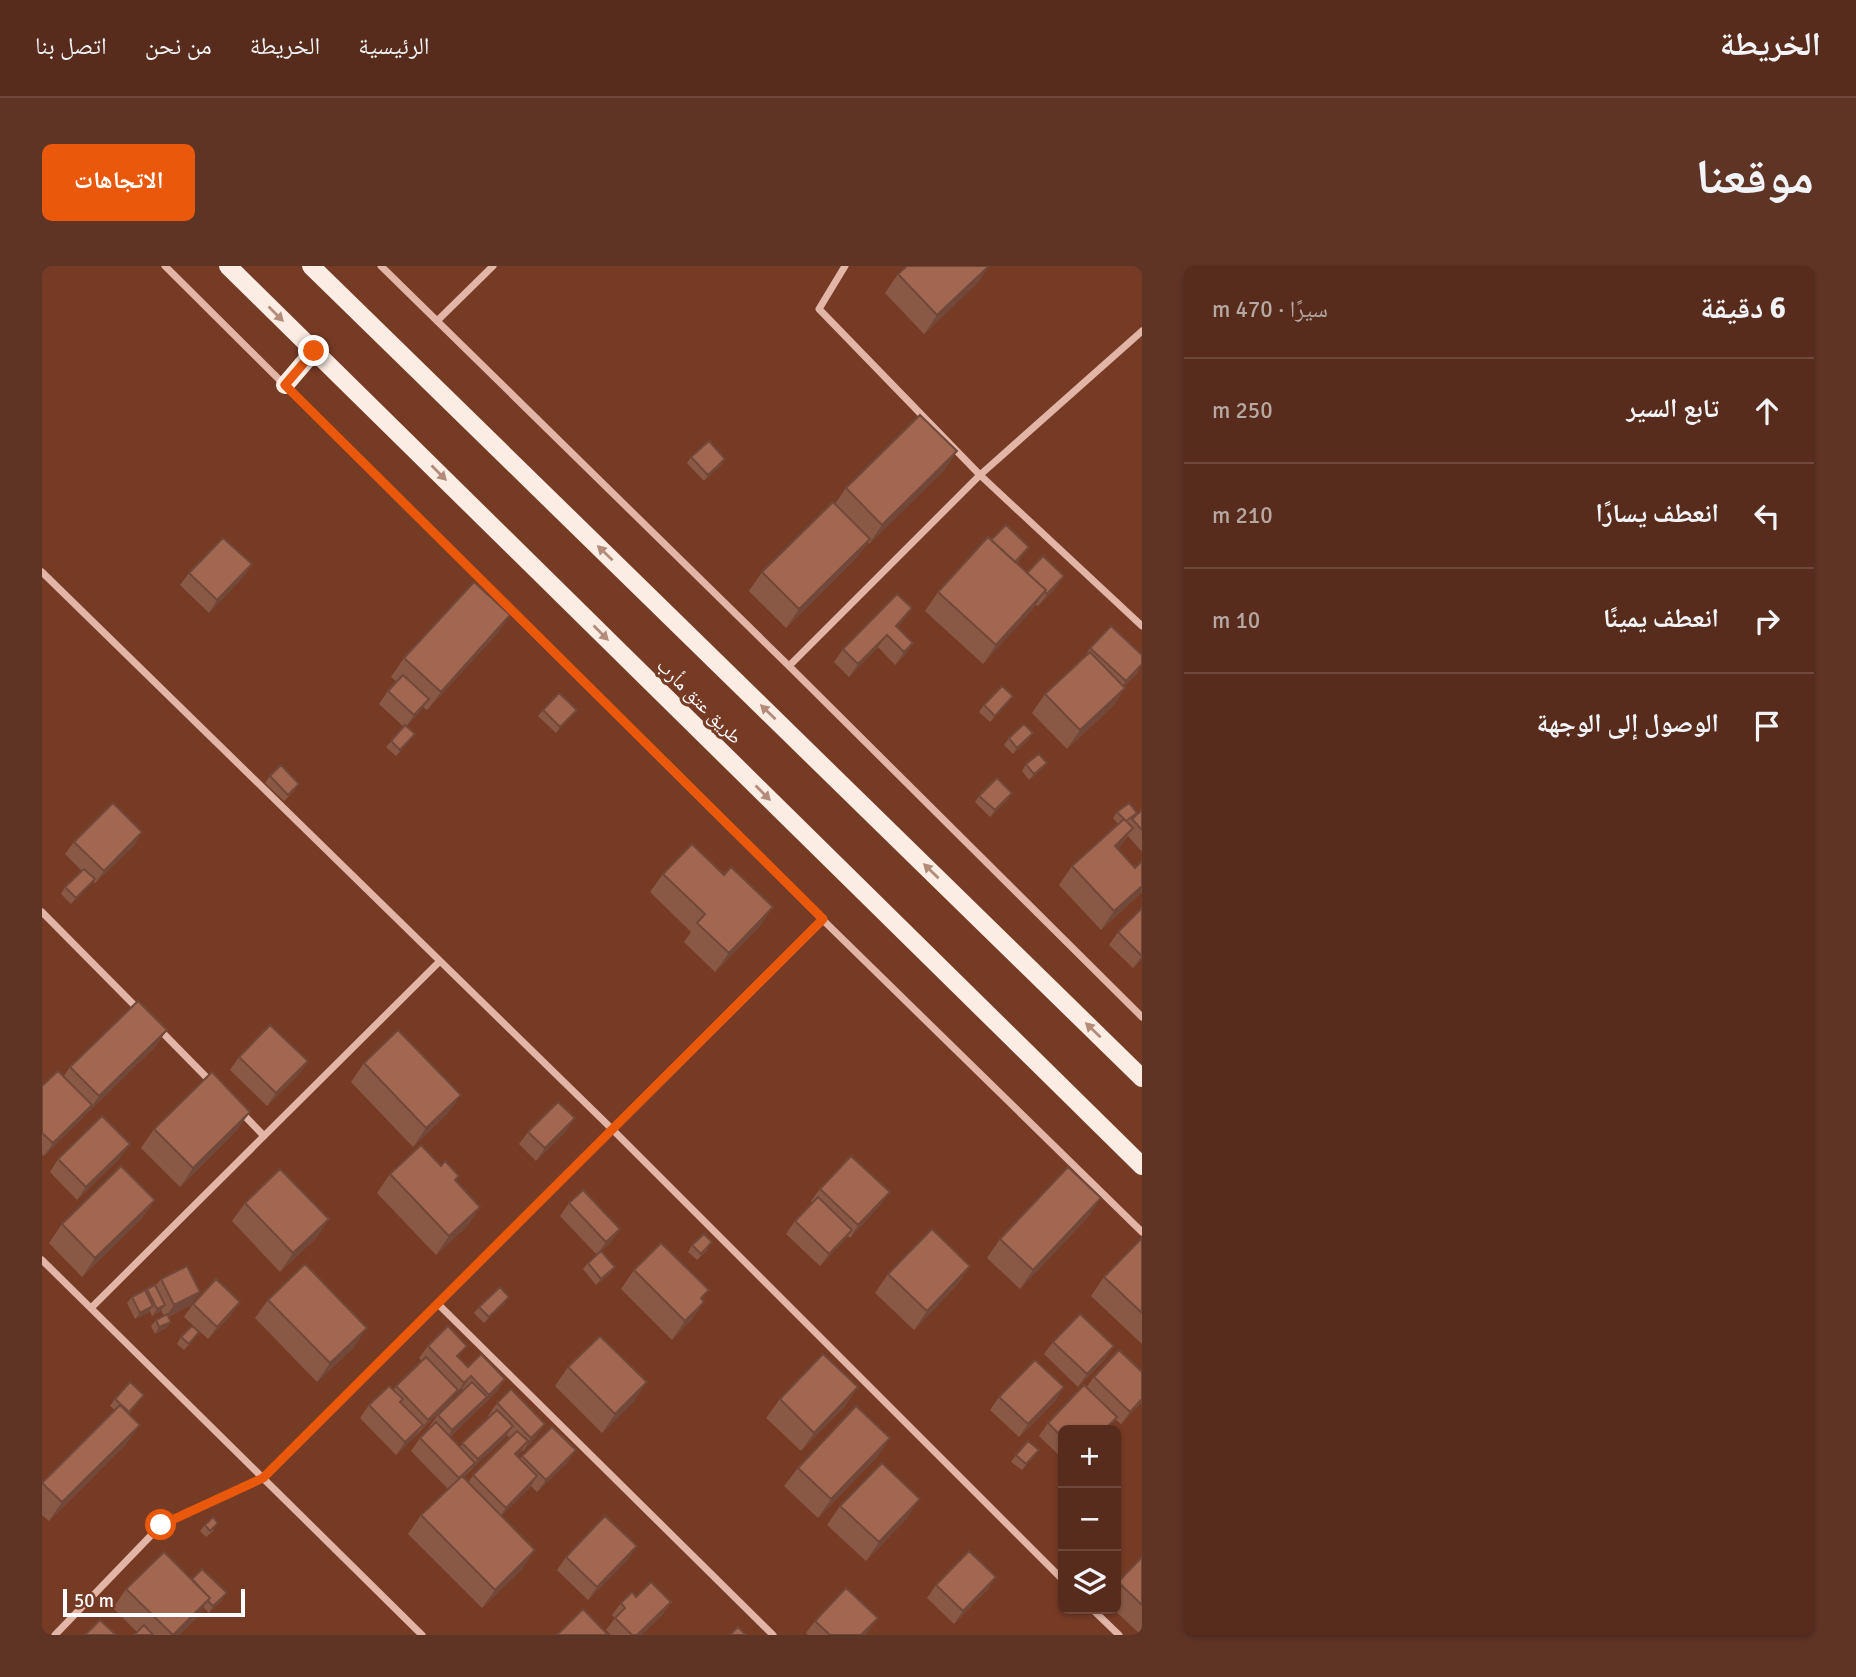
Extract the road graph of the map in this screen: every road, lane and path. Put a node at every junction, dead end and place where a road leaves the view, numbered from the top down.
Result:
1 (165, 266) edge
2 (228, 266) edge
3 (311, 266) edge
4 (381, 266) edge
5 (493, 266) edge
6 (845, 266) edge
7 (437, 321) junction
8 (1142, 331) edge
9 (314, 351) junction
10 (285, 385) junction
11 (980, 475) junction
12 (42, 572) edge
13 (1142, 626) edge
14 (789, 666) junction
15 (42, 912) edge
16 (823, 919) junction
17 (440, 961) junction
18 (1142, 1017) edge
19 (1142, 1078) edge
20 (216, 1087) edge
21 (235, 1106) edge
22 (612, 1129) junction
23 (264, 1136) junction
24 (1142, 1166) edge
25 (1142, 1232) edge
26 (42, 1260) edge
27 (438, 1304) junction
28 (91, 1308) junction
29 (263, 1478) junction
30 (1058, 1575) edge
31 (1097, 1614) edge
32 (55, 1635) edge
33 (422, 1635) edge
34 (773, 1635) edge
35 (1119, 1635) edge

1 - 10 street
2 -> 9 main road, طريق عتق مأرب
19 -> 3 main road, طريق عتق مأرب
4 - 7 street
5 - 7 street
6 - 11 street
7 - 14 street
8 - 11 street
9 - 10 main road
9 -> 24 main road, طريق عتق مأرب
10 - 16 street
11 - 13 street
11 - 14 street
12 - 17 street
14 - 18 street
15 - 20 street
16 - 22 street
16 - 25 street
17 - 22 street
17 - 23 street
21 - 23 street
22 - 27 street
22 - 30 street
23 - 28 street
26 - 28 street
27 - 29 street
27 - 34 street
28 - 29 street
29 - 32 street
29 - 33 street
31 - 35 street

